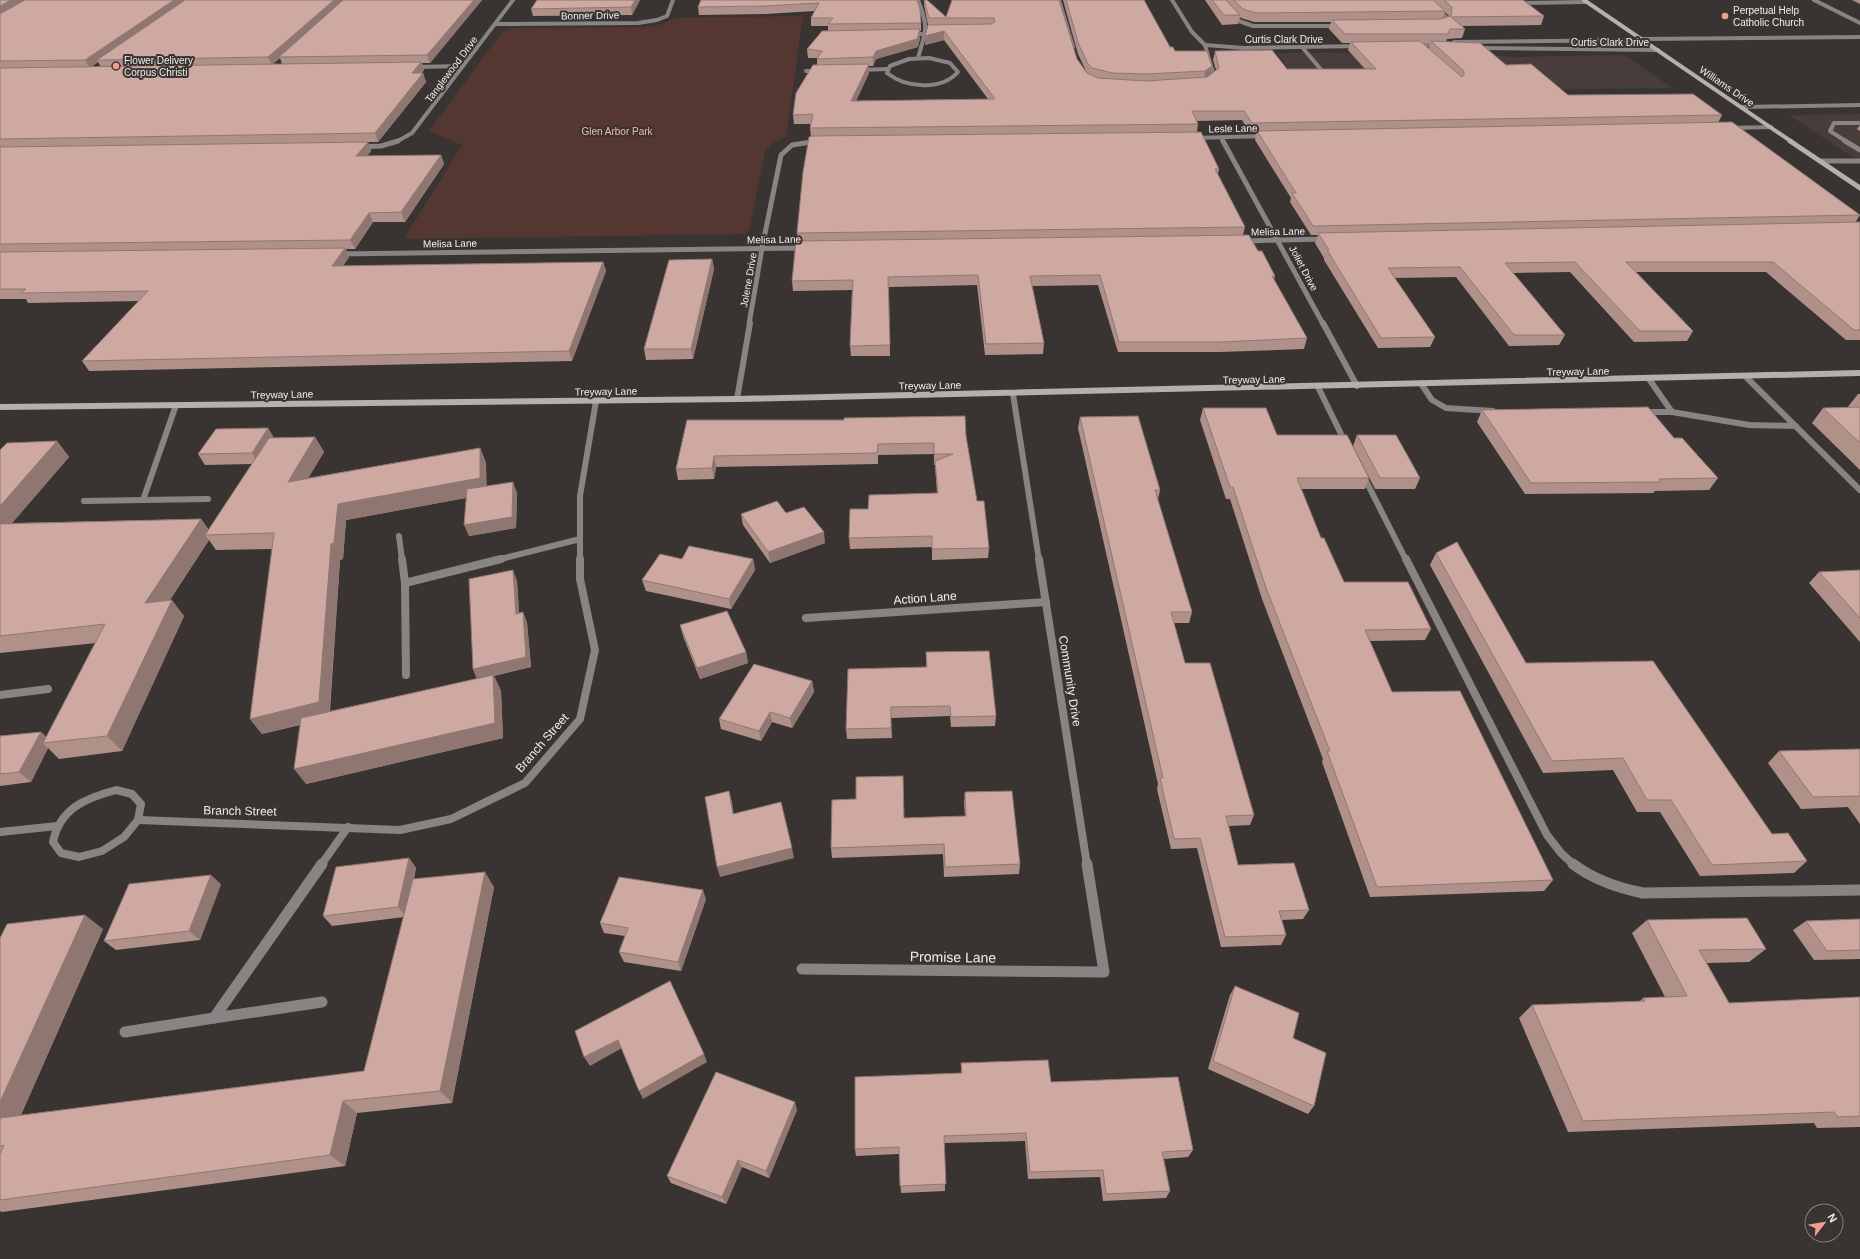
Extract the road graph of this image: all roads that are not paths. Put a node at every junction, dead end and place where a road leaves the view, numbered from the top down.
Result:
1 (513, 0) edge
2 (673, 0) edge
3 (918, 0) edge
4 (1059, 0) edge
5 (1172, 0) edge
6 (1222, 0) edge
7 (1426, 0) edge
8 (1814, 0) edge
9 (1585, 1) edge
10 (1513, 3) edge
11 (1860, 23) edge
12 (495, 24) junction
13 (1437, 25) edge
14 (1343, 26) edge
15 (933, 30) edge
16 (925, 32) junction
17 (902, 34) edge
18 (1860, 37) edge
19 (1643, 40) junction
20 (1445, 42) edge
21 (1452, 42) edge
22 (1205, 45) junction
23 (1364, 46) edge
24 (1412, 46) edge
25 (1420, 46) junction
26 (1302, 47) junction
27 (1442, 47) edge
28 (1472, 48) edge
29 (1658, 50) junction
30 (1425, 51) edge
31 (1075, 52) edge
32 (918, 58) junction
33 (463, 66) junction
34 (407, 67) edge
35 (887, 69) junction
36 (828, 70) edge
37 (858, 70) edge
38 (806, 71) dead end
39 (1323, 72) edge
40 (1205, 83) edge
41 (1860, 105) edge
42 (1741, 107) junction
43 (1860, 123) edge
44 (1771, 127) junction
45 (1720, 128) edge
46 (1269, 136) edge
47 (1221, 137) junction
48 (1190, 138) edge
49 (825, 141) edge
50 (350, 147) edge
51 (1860, 150) edge
52 (1821, 161) junction
53 (1860, 161) edge
54 (1860, 188) edge
55 (1335, 239) edge
56 (1279, 240) junction
57 (1239, 241) edge
58 (762, 248) junction
59 (810, 248) edge
60 (334, 254) edge
61 (1860, 373) edge
62 (1746, 377) junction
63 (1649, 379) junction
64 (1422, 385) junction
65 (1357, 386) junction
66 (1318, 387) junction
67 (1013, 394) junction
68 (737, 399) junction
69 (596, 401) junction
70 (176, 405) junction
71 (0, 407) edge
72 (1504, 411) edge
73 (1632, 412) edge
74 (1672, 412) junction
75 (1796, 426) junction
76 (1351, 452) edge
77 (1358, 466) edge
78 (1860, 490) edge
79 (208, 499) dead end
80 (143, 500) junction
81 (84, 501) dead end
82 (399, 536) dead end
83 (580, 539) junction
84 (405, 583) junction
85 (1046, 602) junction
86 (806, 618) dead end
87 (406, 675) dead end
88 (48, 689) dead end
89 (0, 695) edge
90 (138, 820) junction
91 (57, 826) junction
92 (348, 827) junction
93 (0, 832) edge
94 (1860, 890) edge
95 (802, 969) dead end
96 (1104, 972) joint
97 (322, 1002) dead end
98 (214, 1018) junction
99 (125, 1032) dead end

1 - 12 street, Tanglewood Drive
2 - 12 street, Bonner Drive
3 - 16 street
4 - 31 street
5 - 22 street
6 - 14 street
7 - 13 street
8 - 11 street
9 - 10 street
9 - 19 street, Williams Drive
12 - 33 street, Tanglewood Drive
15 - 16 street
16 - 17 street
16 - 32 street
18 - 19 street, Curtis Clark Drive
19 - 21 street, Curtis Clark Drive
19 - 29 street, Williams Drive
20 - 25 street
22 - 26 street, Curtis Clark Drive
22 - 40 street
23 - 26 street, Curtis Clark Drive
24 - 25 street
25 - 27 street
25 - 30 street
26 - 39 street
28 - 29 street, Curtis Clark Drive
29 - 42 street, Williams Drive
32 - 35 street
32 - 35 street
33 - 34 street
33 - 50 street, Tanglewood Drive
35 - 37 street
36 - 38 street
41 - 42 street
42 - 44 street, Williams Drive
43 - 51 street
44 - 45 street
44 - 52 street, Williams Drive
46 - 47 street, Lesle Lane
47 - 48 street, Lesle Lane
47 - 56 street, Joliet Drive
49 - 58 street, Jolene Drive
52 - 53 street
52 - 54 street, Williams Drive
55 - 56 street, Melisa Lane
56 - 57 street, Melisa Lane
56 - 65 street, Joliet Drive
58 - 59 street, Melisa Lane
58 - 60 street, Melisa Lane
58 - 68 street, Jolene Drive
61 - 62 street, Treyway Lane
62 - 63 street, Treyway Lane
62 - 75 street
63 - 64 street, Treyway Lane
63 - 74 street
64 - 65 street, Treyway Lane
64 - 72 street
65 - 66 street, Treyway Lane
66 - 67 street, Treyway Lane
66 - 76 street
67 - 68 street, Treyway Lane
67 - 85 street, Community Drive
68 - 69 street, Treyway Lane
69 - 70 street, Treyway Lane
69 - 83 street, Branch Street
70 - 71 street, Treyway Lane
70 - 80 street
73 - 74 street
74 - 75 street
75 - 78 street
77 - 94 street
79 - 80 street
80 - 81 street
82 - 84 street
83 - 84 street
83 - 92 street, Branch Street
84 - 87 street
85 - 86 street, Action Lane
85 - 96 street, Community Drive
88 - 89 street
90 - 91 street
90 - 91 street
90 - 92 street, Branch Street
91 - 93 street
92 - 98 street
95 - 96 street, Promise Lane
97 - 98 street
98 - 99 street

